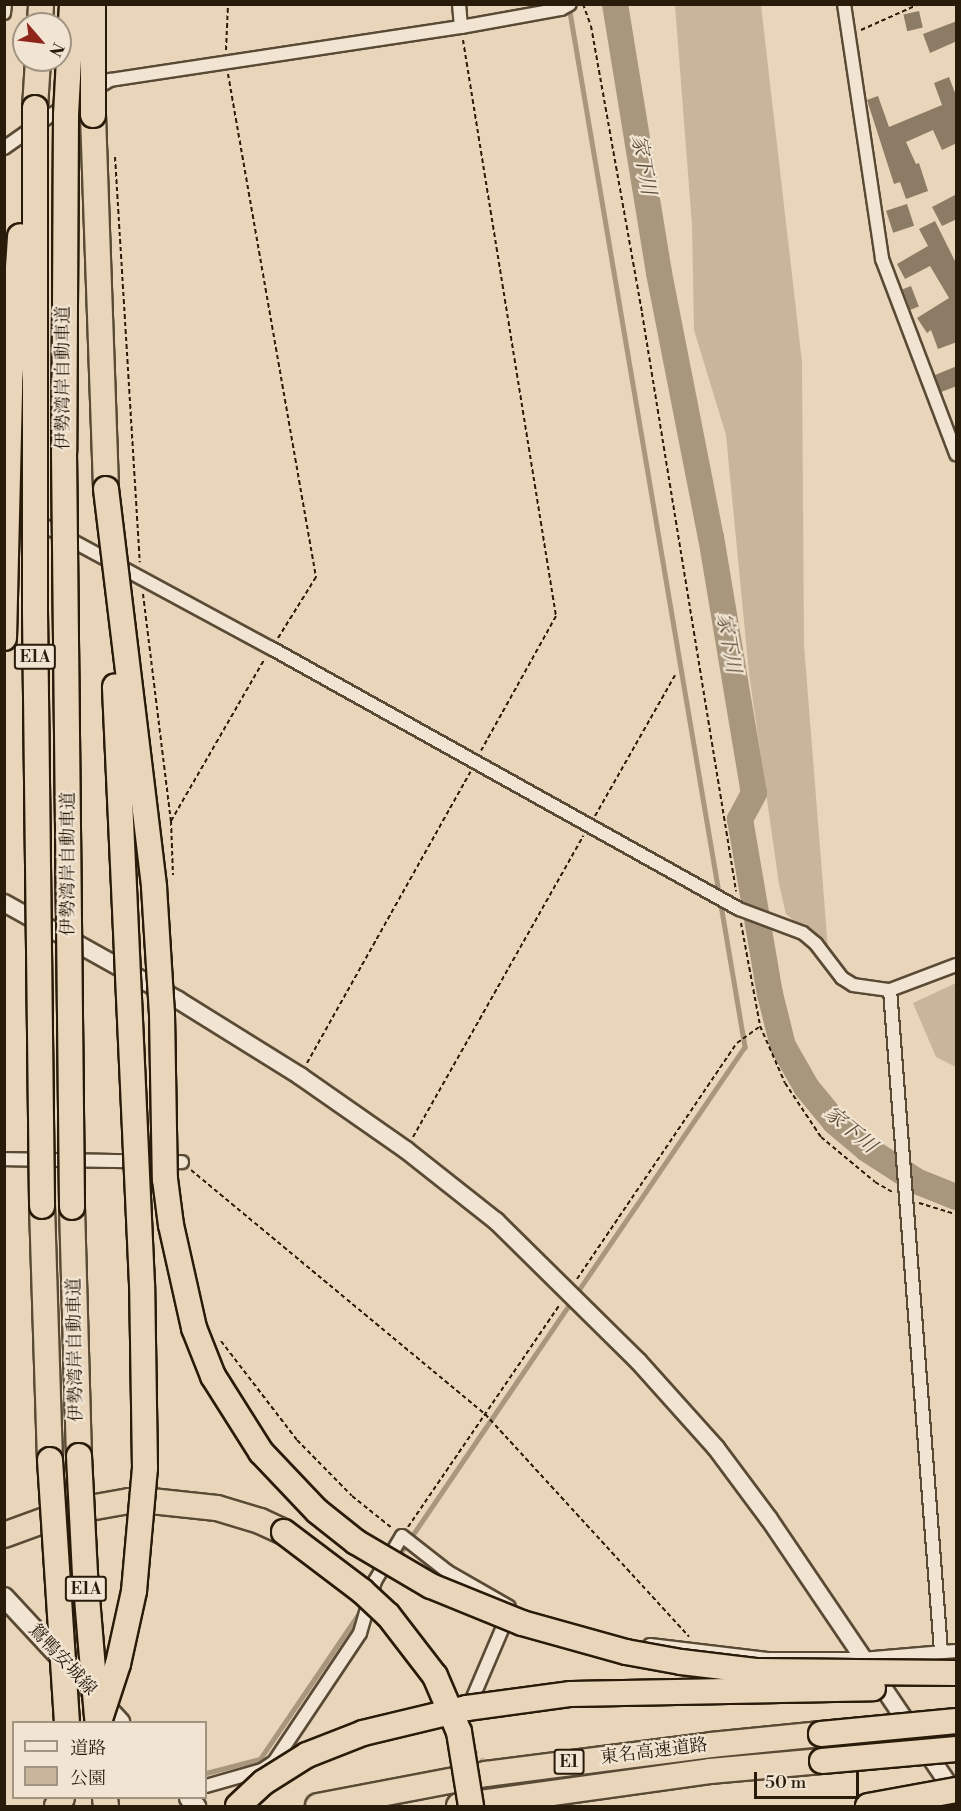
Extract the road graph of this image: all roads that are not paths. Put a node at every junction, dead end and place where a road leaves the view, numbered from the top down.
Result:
1 (5, 4) edge
2 (72, 4) edge
3 (93, 4) edge
4 (459, 4) edge
5 (570, 4) edge
6 (844, 4) edge
7 (4, 13) edge
8 (460, 27) junction
9 (37, 72) edge
10 (35, 108) junction
11 (4, 148) edge
12 (957, 454) edge
13 (106, 489) junction
14 (4, 505) edge
15 (4, 638) edge
16 (4, 903) edge
17 (957, 965) edge
18 (890, 990) junction
19 (4, 1159) edge
20 (182, 1162) road end
21 (4, 1535) edge
22 (4, 1597) edge
23 (511, 1608) junction
24 (957, 1651) edge
25 (941, 1652) junction
26 (862, 1659) junction
27 (957, 1673) edge
28 (957, 1686) edge
29 (67, 1721) edge
30 (98, 1721) edge
31 (98, 1721) edge
32 (119, 1721) edge
33 (957, 1721) edge
34 (462, 1735) dead end
35 (957, 1749) edge
36 (207, 1786) edge
37 (954, 1790) edge
38 (238, 1806) edge
39 (318, 1806) edge
40 (459, 1806) edge
41 (471, 1806) edge
42 (868, 1806) edge
43 (924, 1806) edge

1 - 7 street
2 - 30 highway, 伊勢湾岸自動車道 / E1A, bridge
3 - 13 highway, bridge
4 - 8 street
5 - 8 street
6 - 12 street
8 - 11 street
9 - 10 highway, 伊勢湾岸自動車道 / E1A
10 - 15 highway, bridge
10 - 29 highway, 伊勢湾岸自動車道 / E1A, bridge
13 - 27 highway, bridge
13 - 31 highway, bridge
14 - 18 street
16 - 26 street
17 - 18 street
18 - 25 street
19 - 20 street
21 - 41 highway, bridge
22 - 32 main road, 鴛鴨安城線
23 - 26 street
23 - 34 street
23 - 36 street
24 - 25 street
25 - 26 street
26 - 37 street
28 - 38 highway, bridge
33 - 39 highway, 東名高速道路 / E1, bridge
35 - 40 highway, 東名高速道路 / E1, bridge
37 - 42 highway, bridge
37 - 43 street

